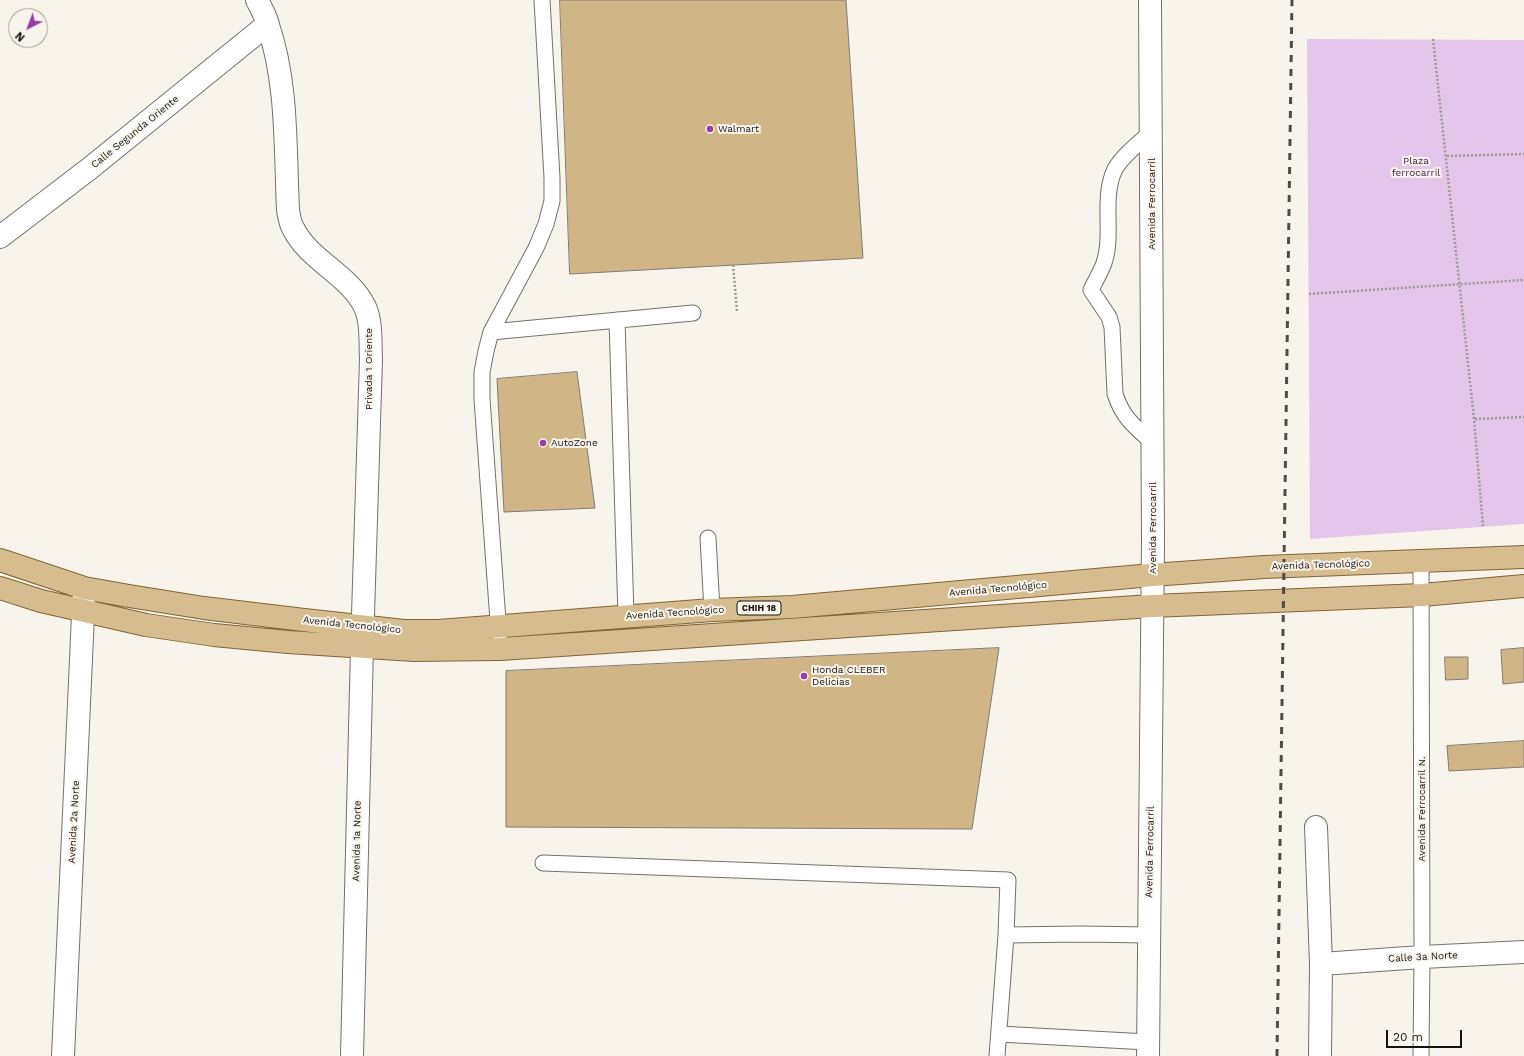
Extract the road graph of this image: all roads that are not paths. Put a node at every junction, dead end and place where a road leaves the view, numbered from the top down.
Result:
1 (257, 0) edge
2 (542, 0) edge
3 (1150, 0) edge
4 (268, 24) junction
5 (1151, 132) junction
6 (0, 238) edge
7 (693, 313) dead end
8 (617, 320) junction
9 (491, 332) junction
10 (1153, 443) junction
11 (708, 538) dead end
12 (1524, 557) edge
13 (0, 560) edge
14 (1421, 562) junction
15 (1152, 575) junction
16 (1524, 586) edge
17 (0, 588) edge
18 (84, 588) junction
19 (1422, 595) junction
20 (1152, 606) junction
21 (712, 610) junction
22 (84, 612) junction
23 (626, 616) junction
24 (499, 626) junction
25 (362, 637) junction
26 (500, 649) junction
27 (1316, 827) dead end
28 (543, 863) dead end
29 (1006, 935) junction
30 (1149, 935) junction
31 (1524, 952) edge
32 (1422, 957) junction
33 (1321, 964) junction
34 (999, 1034) junction
35 (1148, 1049) edge
36 (63, 1056) edge
37 (352, 1056) edge
38 (997, 1056) edge
39 (1320, 1056) edge
40 (1421, 1056) edge

1 - 4 street, Privada 1 Oriente
2 - 9 lane
3 - 5 street, Avenida Ferrocarril
4 - 6 street, Calle Segunda Oriente
4 - 25 street, Privada 1 Oriente
5 - 10 street, Avenida Ferrocarril
5 - 10 lane
7 - 8 lane
8 - 9 lane
8 - 23 lane
9 - 24 lane
10 - 15 street, Avenida Ferrocarril
11 - 21 lane
12 - 14 main road, Avenida Tecnológico / CHIH 18
13 - 18 main road, Avenida Tecnológico / CHIH 18
14 - 15 main road, Avenida Tecnológico / CHIH 18
14 - 19 lane, Avenida Ferrocarril N.
15 - 20 street, Avenida Ferrocarril
15 - 21 main road, Avenida Tecnológico / CHIH 18
16 - 19 main road, Avenida Tecnológico / CHIH 18
17 - 22 main road, Avenida Tecnológico / CHIH 18
18 - 22 street, Avenida 2a Norte
18 - 25 main road, Avenida Tecnológico / CHIH 18
19 - 20 main road, Avenida Tecnológico / CHIH 18
19 - 32 lane, Avenida Ferrocarril N.
20 - 26 main road, Avenida Tecnológico / CHIH 18
20 - 30 street, Avenida Ferrocarril
21 - 23 main road, Avenida Tecnológico / CHIH 18
22 - 25 main road, Avenida Tecnológico / CHIH 18
22 - 36 street, Avenida 2a Norte
23 - 24 main road, Avenida Tecnológico / CHIH 18
24 - 25 main road, Avenida Tecnológico / CHIH 18
24 - 26 lane
25 - 26 main road, Avenida Tecnológico / CHIH 18
25 - 37 street, Avenida 1a Norte
27 - 33 street
28 - 29 lane
29 - 30 lane
29 - 34 lane
30 - 35 street, Avenida Ferrocarril
31 - 32 street, Calle 3a Norte
32 - 33 street, Calle 3a Norte
32 - 40 lane, Avenida Ferrocarril N.
33 - 39 street
34 - 35 lane
34 - 38 lane

